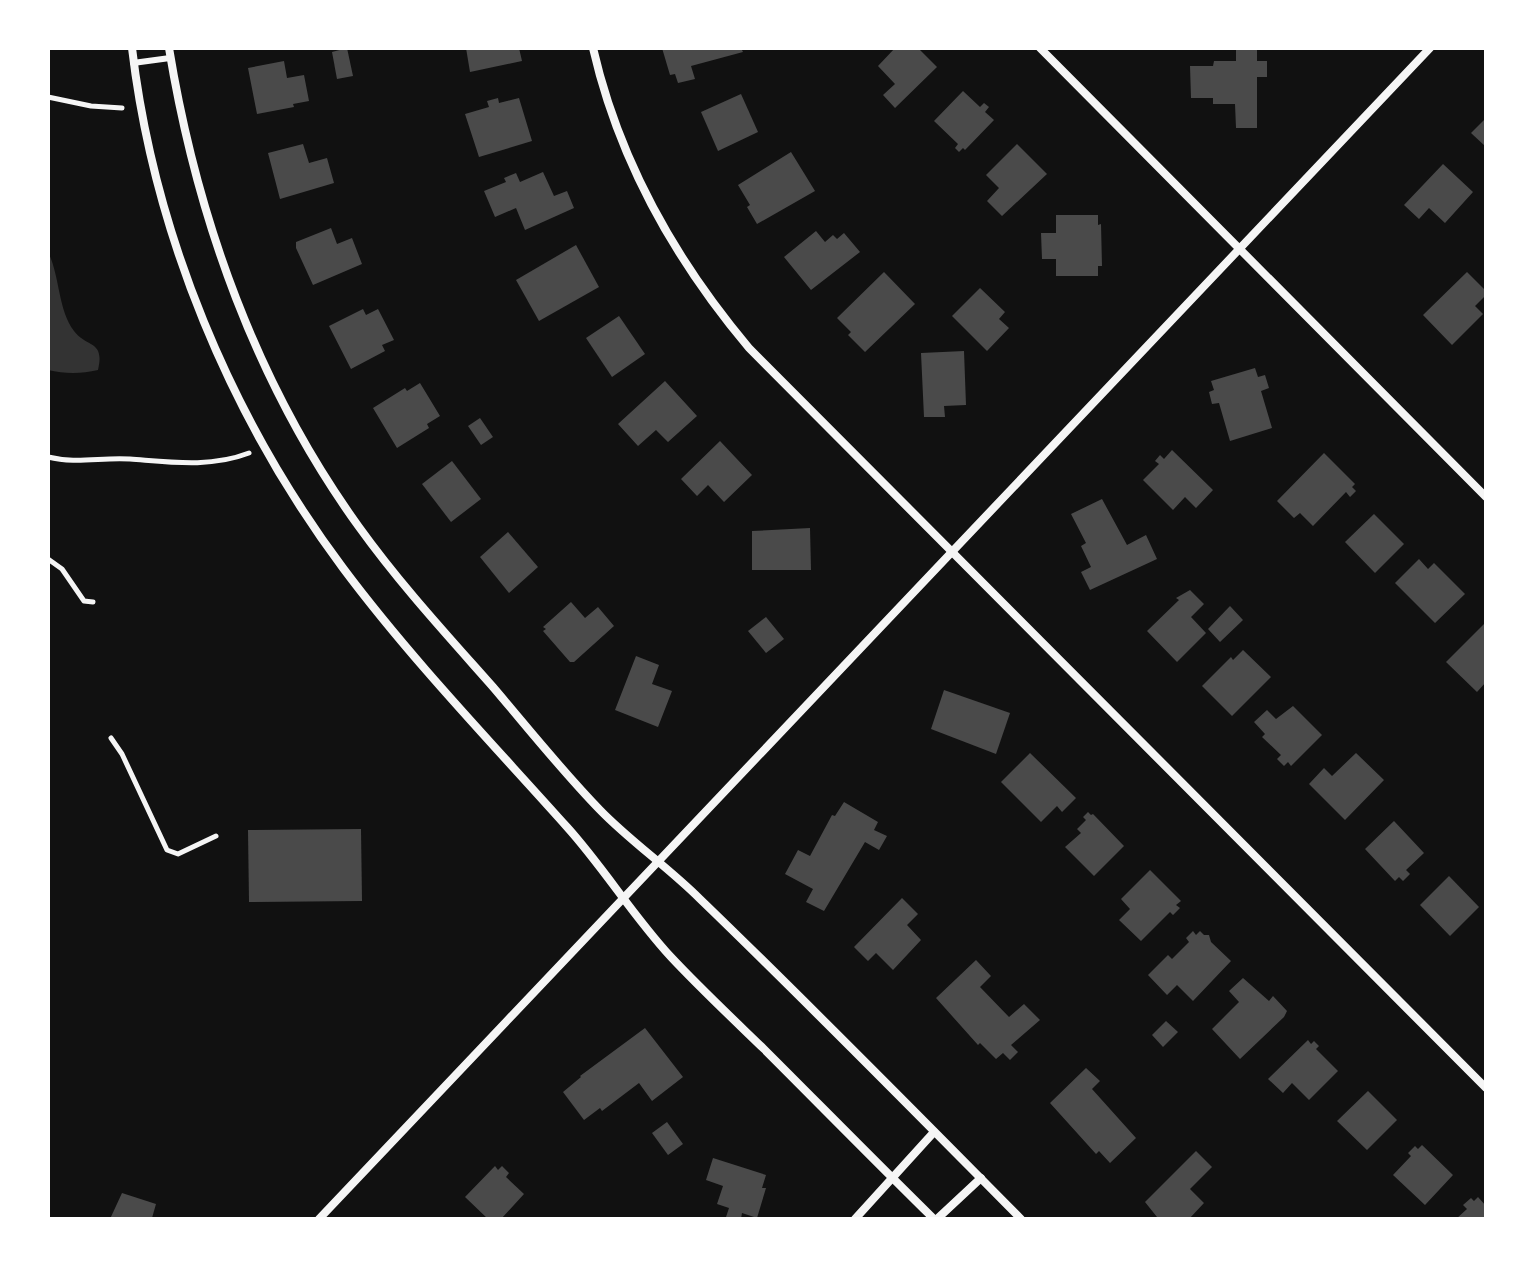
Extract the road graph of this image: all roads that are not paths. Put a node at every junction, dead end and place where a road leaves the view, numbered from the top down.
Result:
1 (132, 48) edge
2 (593, 48) edge
3 (1040, 48) edge
4 (1430, 48) edge
5 (170, 53) edge
6 (133, 63) junction
7 (1239, 249) junction
8 (1486, 497) edge
9 (952, 552) junction
10 (659, 861) junction
11 (623, 899) junction
12 (1486, 1088) edge
13 (934, 1132) junction
14 (891, 1177) junction
15 (981, 1178) junction
16 (319, 1219) edge
17 (855, 1219) edge
18 (936, 1219) edge
19 (1021, 1219) edge

1 - 6 street
2 - 9 street
3 - 7 street
4 - 7 street
5 - 6 lane
5 - 10 street
6 - 11 street
7 - 8 street
7 - 9 street
9 - 10 street
9 - 12 street
10 - 11 street
10 - 13 street
11 - 14 street
11 - 16 street
13 - 14 street
13 - 15 street
14 - 17 street
14 - 18 street
15 - 18 street
15 - 19 street

